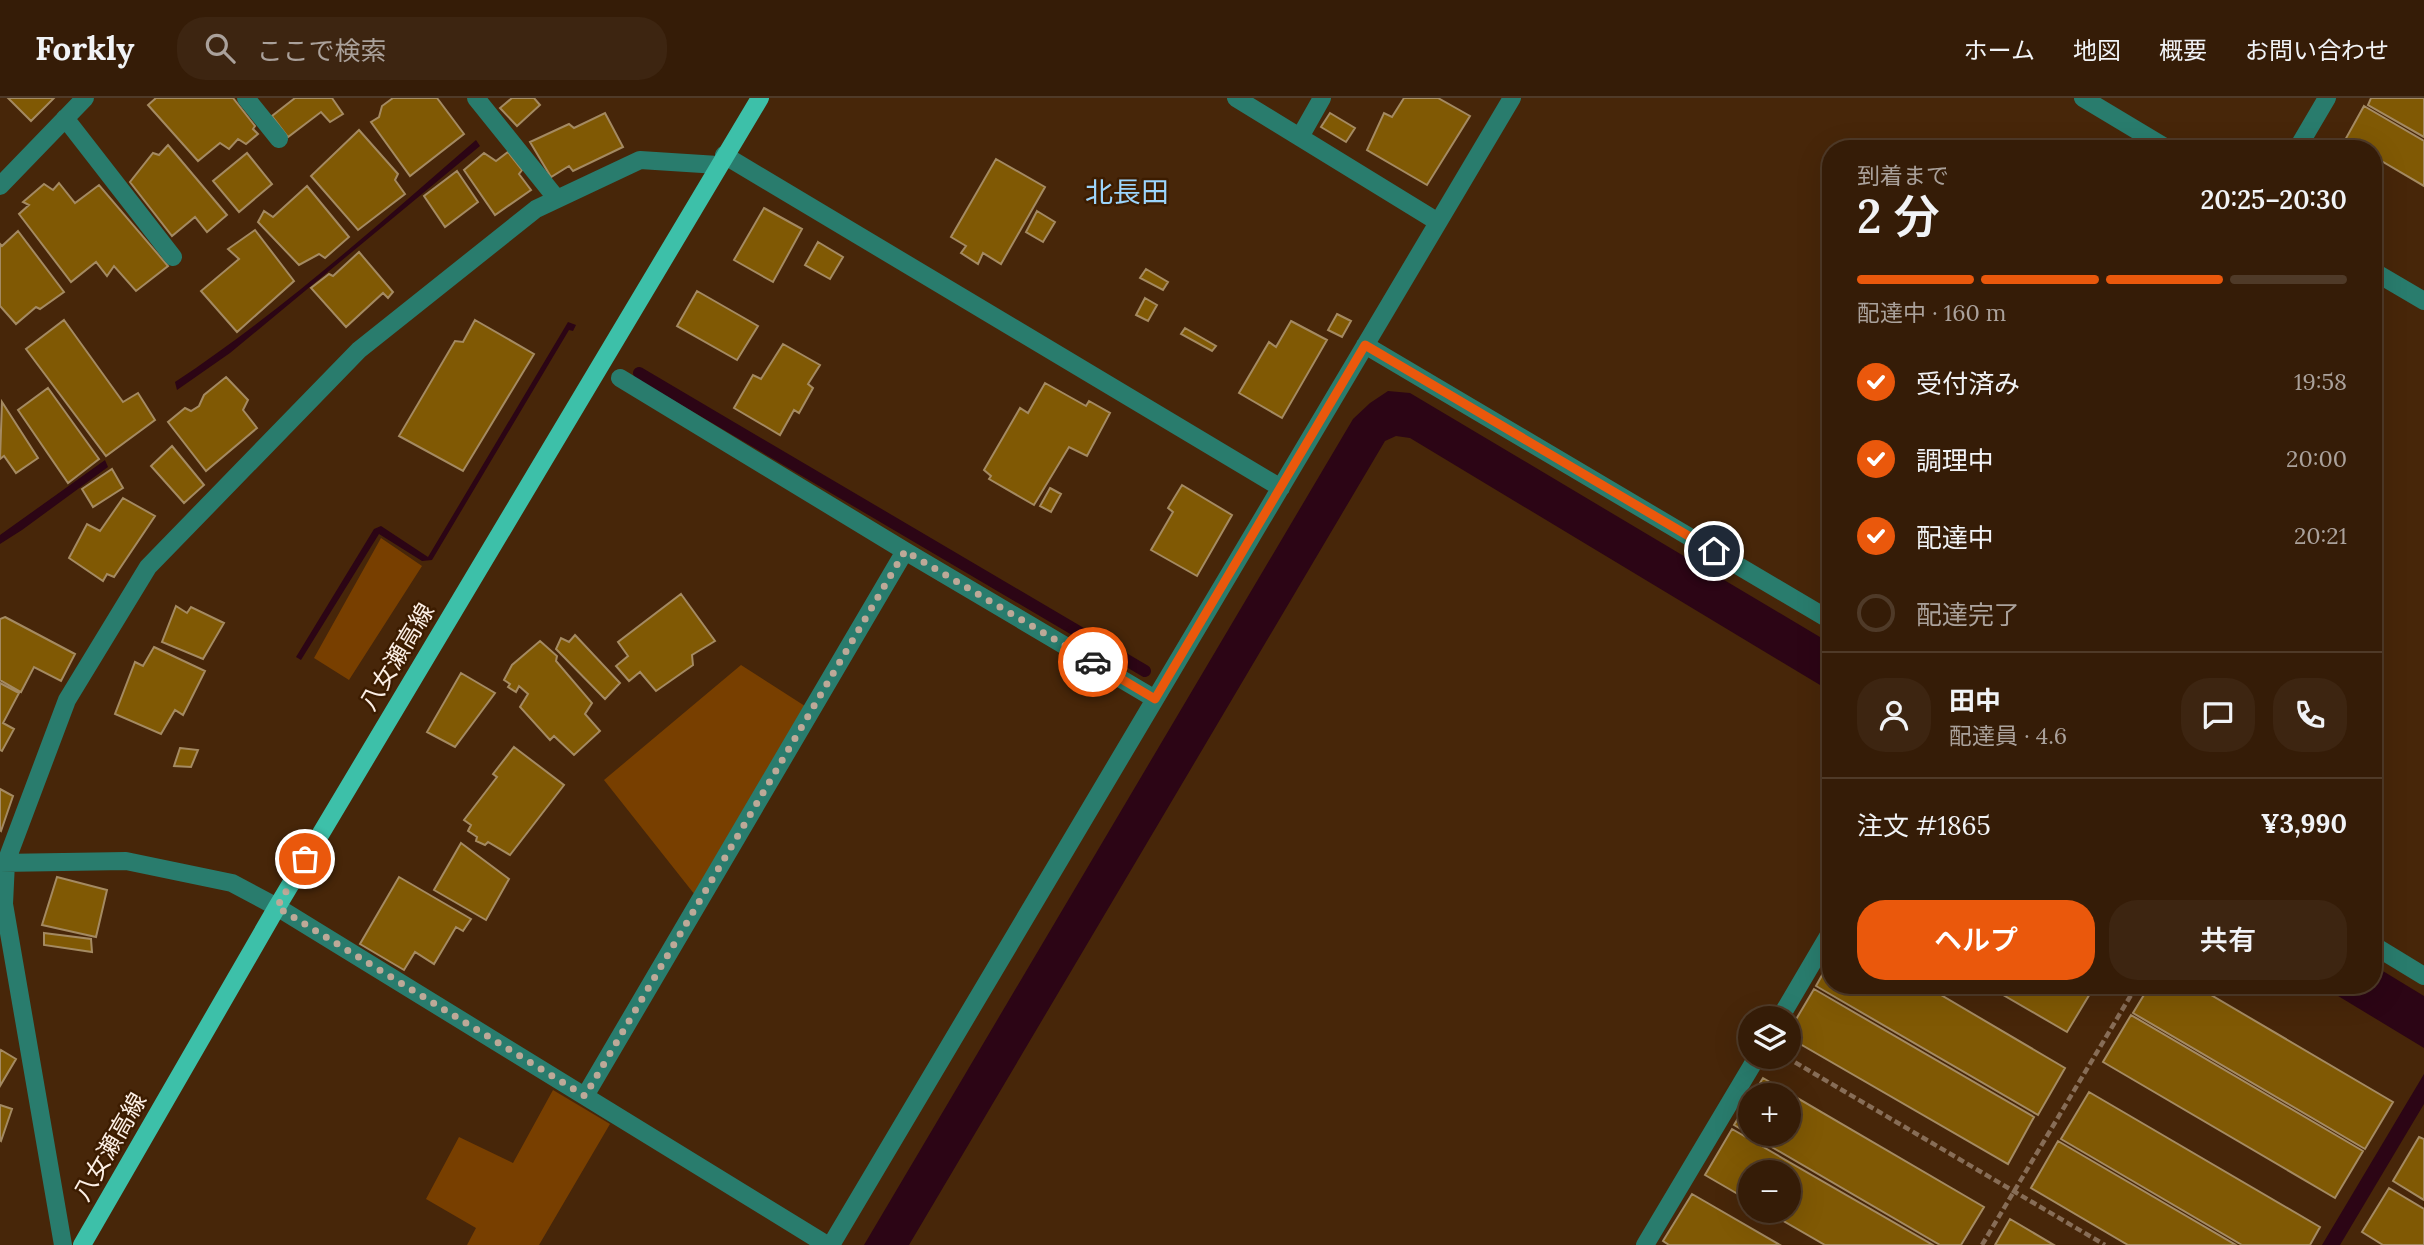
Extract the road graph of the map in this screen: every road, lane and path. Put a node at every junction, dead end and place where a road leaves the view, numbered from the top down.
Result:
1 (85, 98) edge
2 (246, 98) edge
3 (476, 98) edge
4 (760, 98) edge
5 (1236, 98) edge
6 (1322, 98) edge
7 (1512, 98) edge
8 (2083, 98) edge
9 (2327, 98) edge
10 (65, 118) junction
11 (1300, 137) junction
12 (279, 139) dead end
13 (2153, 140) edge
14 (2302, 140) edge
15 (721, 160) junction
16 (0, 186) edge
17 (557, 199) junction
18 (1438, 222) junction
19 (173, 257) dead end
20 (2382, 276) edge
21 (2424, 301) edge
22 (1365, 345) junction
23 (620, 378) dead end
24 (1281, 488) junction
25 (905, 551) junction
26 (1822, 615) edge
27 (1155, 699) junction
28 (3, 862) edge
29 (277, 907) junction
30 (2, 909) edge
31 (1822, 947) edge
32 (2382, 950) edge
33 (2424, 976) edge
34 (2132, 994) edge
35 (1787, 1006) edge
36 (1801, 1066) edge
37 (1750, 1069) edge
38 (585, 1096) junction
39 (2014, 1192) junction
40 (63, 1245) edge
41 (82, 1245) edge
42 (829, 1245) edge
43 (1645, 1245) edge
44 (1982, 1245) edge
45 (2105, 1245) edge

1 - 10 street
2 - 12 street
3 - 17 street
4 - 15 main road, 八女瀬高線
5 - 11 street
6 - 11 street
7 - 18 street
8 - 13 street
9 - 14 street
10 - 16 street
10 - 19 street
11 - 18 street
15 - 17 street
15 - 24 street
15 - 29 main road, 八女瀬高線
17 - 28 street
18 - 22 street
20 - 21 street
22 - 24 street
22 - 26 street
23 - 25 street
24 - 27 street
25 - 27 street
25 - 38 street
27 - 42 street
28 - 29 street
28 - 30 street
29 - 38 street
29 - 41 main road, 八女瀬高線
30 - 40 street
31 - 35 street
32 - 33 street
34 - 39 path
36 - 39 path
37 - 43 street
38 - 42 street
39 - 44 path
39 - 45 path

